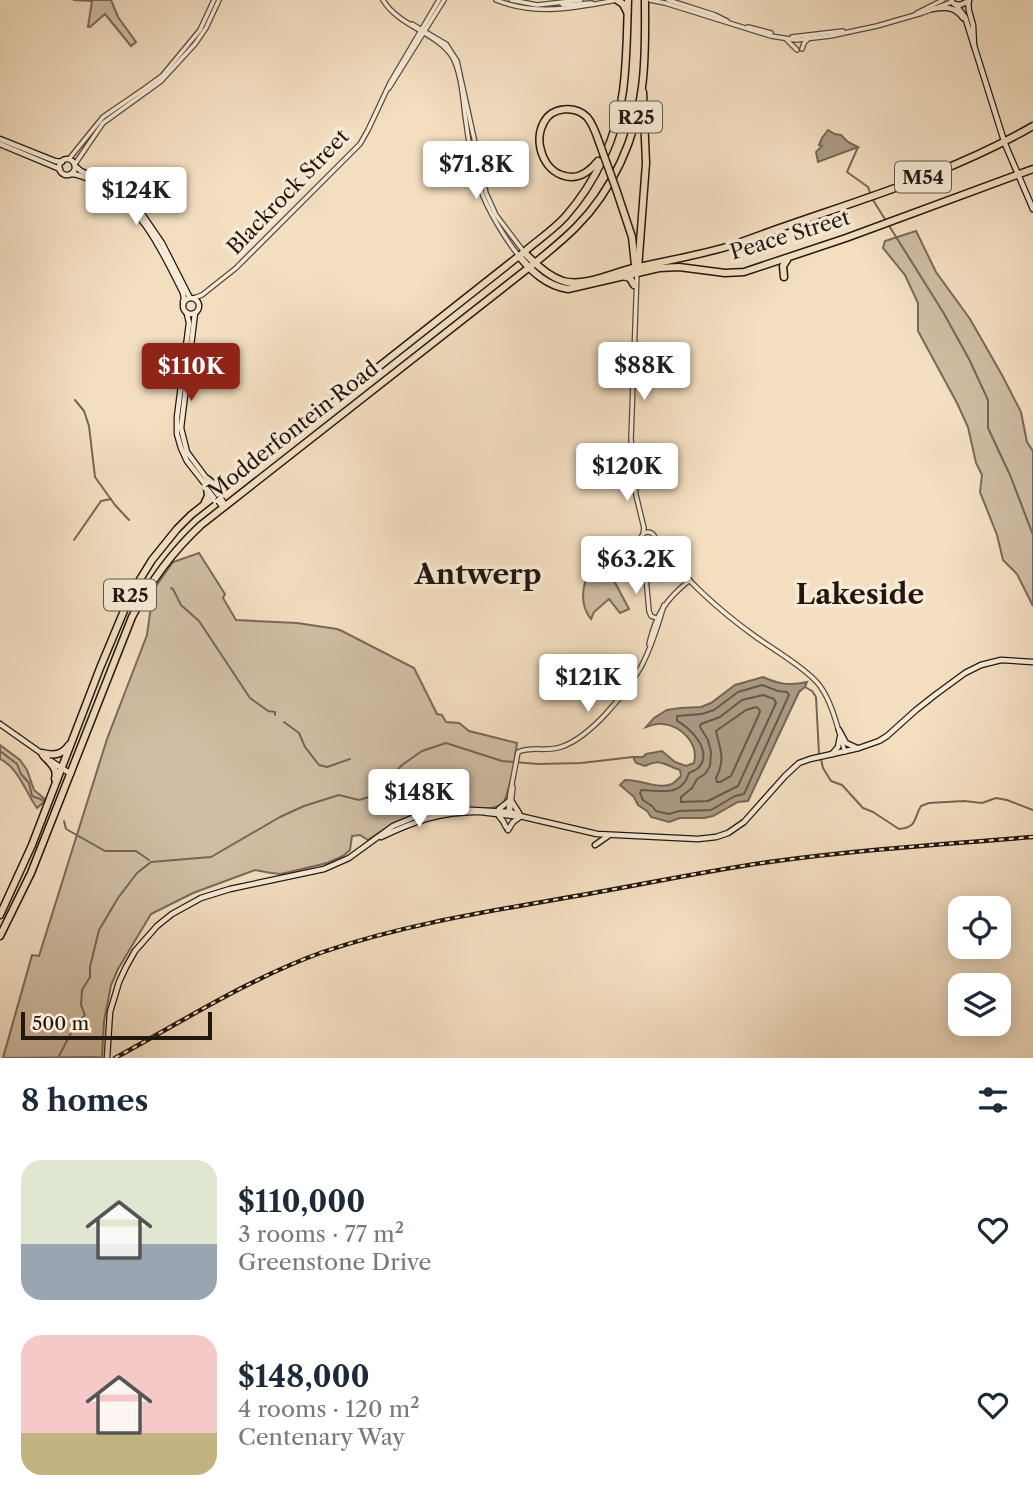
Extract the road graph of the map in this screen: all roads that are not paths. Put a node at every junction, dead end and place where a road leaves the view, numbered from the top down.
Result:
1 (217, 0) edge
2 (384, 0) edge
3 (442, 0) edge
4 (496, 0) edge
5 (511, 0) edge
6 (555, 0) edge
7 (581, 0) edge
8 (618, 0) edge
9 (628, 0) edge
10 (648, 0) edge
11 (668, 0) edge
12 (943, 0) edge
13 (969, 1) edge
14 (953, 2) edge
15 (561, 3) junction
16 (547, 4) junction
17 (597, 4) junction
18 (932, 9) junction
19 (628, 13) junction
20 (912, 16) junction
21 (968, 29) junction
22 (859, 30) junction
23 (423, 32) junction
24 (811, 37) junction
25 (798, 38) junction
26 (786, 39) junction
27 (974, 47) junction
28 (642, 86) junction
29 (107, 119) junction
30 (103, 123) junction
31 (1033, 126) edge
32 (96, 133) junction
33 (87, 137) junction
34 (611, 139) junction
35 (0, 142) edge
36 (1004, 142) junction
37 (69, 159) junction
38 (62, 162) junction
39 (75, 165) junction
40 (60, 169) junction
41 (1033, 169) edge
42 (71, 174) junction
43 (1017, 175) junction
44 (1033, 209) edge
45 (522, 254) junction
46 (639, 256) junction
47 (795, 256) junction
48 (648, 265) junction
49 (532, 266) junction
50 (763, 266) junction
51 (636, 270) junction
52 (623, 276) junction
53 (634, 285) junction
54 (202, 295) junction
55 (192, 298) junction
56 (183, 302) junction
57 (199, 303) junction
58 (195, 313) junction
59 (187, 314) junction
60 (634, 331) junction
61 (258, 462) junction
62 (634, 474) junction
63 (207, 483) junction
64 (217, 495) junction
65 (224, 506) junction
66 (191, 516) junction
67 (650, 532) junction
68 (643, 534) junction
69 (655, 539) junction
70 (648, 545) junction
71 (664, 553) junction
72 (682, 574) junction
73 (689, 581) junction
74 (677, 590) junction
75 (664, 605) junction
76 (656, 618) junction
77 (651, 642) junction
78 (1033, 662) edge
79 (0, 724) edge
80 (838, 730) junction
81 (75, 736) junction
82 (841, 737) junction
83 (859, 748) junction
84 (845, 752) junction
85 (42, 754) junction
86 (829, 755) junction
87 (63, 769) junction
88 (71, 774) junction
89 (52, 794) junction
90 (510, 802) junction
91 (495, 812) junction
92 (509, 814) junction
93 (522, 816) junction
94 (587, 832) junction
95 (612, 835) junction
96 (0, 915) edge
97 (0, 936) edge
98 (107, 1058) edge

1 - 29 street
1 - 33 street
2 - 23 street
3 - 23 street, Blackrock Street
4 - 17 street
5 - 16 street
6 - 16 street
7 - 15 street
8 - 17 street
8 - 19 main road
9 - 19 main road, Modderfontein Road / R25
10 - 26 street
10 - 28 main road, Modderfontein Road / R25
11 - 25 street
12 - 20 street
13 - 14 main road
13 - 27 main road
14 - 18 street
14 - 21 main road
15 - 16 street
15 - 17 street
18 - 20 street
18 - 21 main road
19 - 34 main road, Modderfontein Road / R25
20 - 22 street
21 - 27 main road
22 - 24 street
22 - 25 street
23 - 45 street
23 - 54 street, Blackrock Street
24 - 25 street
24 - 26 street
25 - 26 street
27 - 36 main road
28 - 46 main road
28 - 49 main road, Modderfontein Road / R25
29 - 30 street
29 - 32 street
30 - 32 street
30 - 33 street
31 - 36 main road, Peace Street / M54
32 - 39 street
33 - 37 street
34 - 45 main road, Modderfontein Road / R25
34 - 51 main road, bridge
35 - 38 main road
35 - 40 main road
36 - 43 main road
36 - 48 main road, Peace Street / M54
37 - 38 main road
37 - 39 main road
38 - 40 main road
39 - 42 main road
39 - 55 main road
40 - 42 main road
41 - 43 main road, Peace Street / M54
42 - 56 main road
43 - 44 main road
43 - 47 main road, Peace Street / M54
45 - 49 main road, Peace Street / M54
45 - 61 main road, Modderfontein Road / R25
46 - 48 main road
46 - 51 main road
47 - 50 main road, Peace Street / M54
47 - 50 main road
48 - 51 main road, Peace Street / M54
49 - 51 main road, Peace Street / M54
49 - 52 main road, Peace Street / M54
49 - 65 main road, Modderfontein Road / R25
50 - 51 main road, Peace Street / M54
51 - 52 main road, Peace Street / M54
51 - 53 street
51 - 60 street
52 - 53 main road
53 - 60 street
54 - 55 street, Blackrock Street
54 - 57 street
55 - 56 main road
55 - 57 main road
56 - 59 main road
57 - 58 main road
58 - 59 main road
58 - 63 main road
59 - 63 main road
60 - 62 street
61 - 63 main road
61 - 64 main road, Modderfontein Road / R25
62 - 67 street
62 - 68 street
63 - 64 main road
63 - 66 main road
64 - 65 main road
64 - 66 main road, Modderfontein Road / R25
65 - 88 main road, Modderfontein Road / R25
66 - 81 main road, Modderfontein Road / R25
67 - 68 street
67 - 69 street
68 - 70 street
69 - 70 street
69 - 71 street
70 - 71 street
70 - 76 street
71 - 72 street
71 - 73 street
72 - 73 street
72 - 74 street
73 - 74 street
73 - 80 street
74 - 75 street
75 - 76 street
75 - 77 street
76 - 77 street
77 - 90 street
78 - 83 main road
79 - 85 main road
80 - 82 street
80 - 83 main road
81 - 85 main road
81 - 87 main road, Modderfontein Road / R25
82 - 84 street
82 - 86 main road
83 - 84 main road
84 - 86 main road
85 - 87 main road
85 - 89 main road
86 - 95 main road
87 - 88 main road
87 - 89 main road, Modderfontein Road / R25
88 - 97 main road, Modderfontein Road / R25
89 - 96 main road, Modderfontein Road / R25
90 - 91 main road
90 - 92 street
90 - 93 main road
91 - 92 main road
91 - 93 main road
91 - 98 main road
92 - 93 main road
93 - 94 main road
94 - 95 main road
94 - 95 main road

